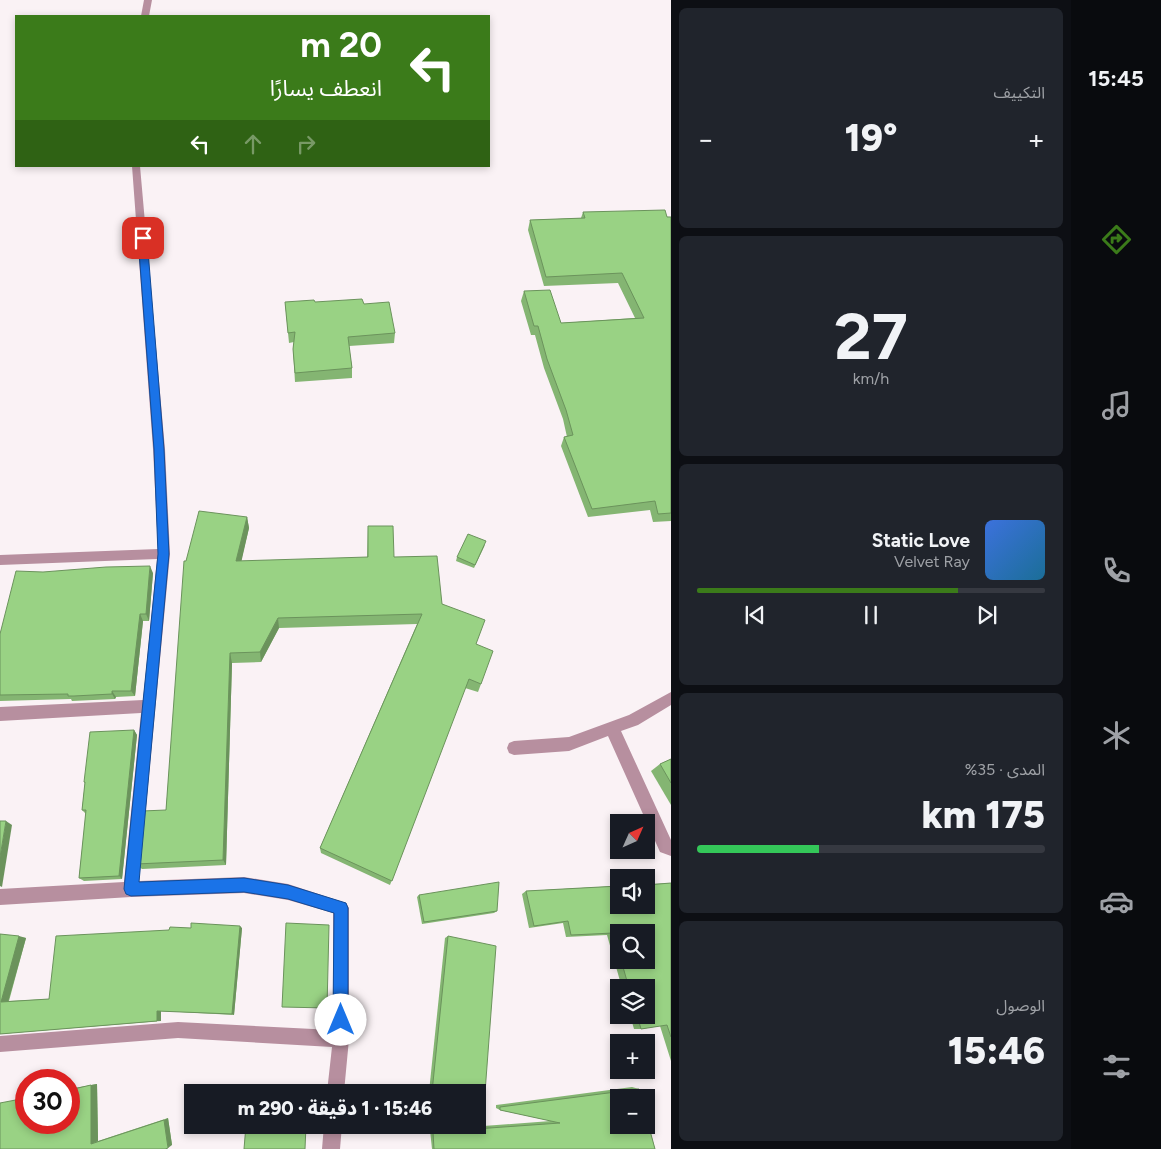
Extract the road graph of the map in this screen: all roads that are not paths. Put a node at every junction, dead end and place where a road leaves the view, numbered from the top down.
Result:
1 (148, 0) edge
2 (145, 15) edge
3 (136, 167) edge
4 (164, 554) junction
5 (0, 560) edge
6 (671, 698) edge
7 (149, 706) junction
8 (0, 714) edge
9 (612, 728) junction
10 (514, 748) dead end
11 (671, 848) edge
12 (131, 889) junction
13 (0, 897) edge
14 (341, 1039) junction
15 (0, 1044) edge
16 (337, 1084) edge
17 (332, 1134) edge
18 (331, 1149) edge

1 - 2 street
3 - 4 street
4 - 5 street
4 - 7 street
6 - 9 street
7 - 8 street
7 - 12 street
9 - 10 street
9 - 11 street
12 - 13 street
12 - 14 street
14 - 15 street
14 - 16 street
17 - 18 street

